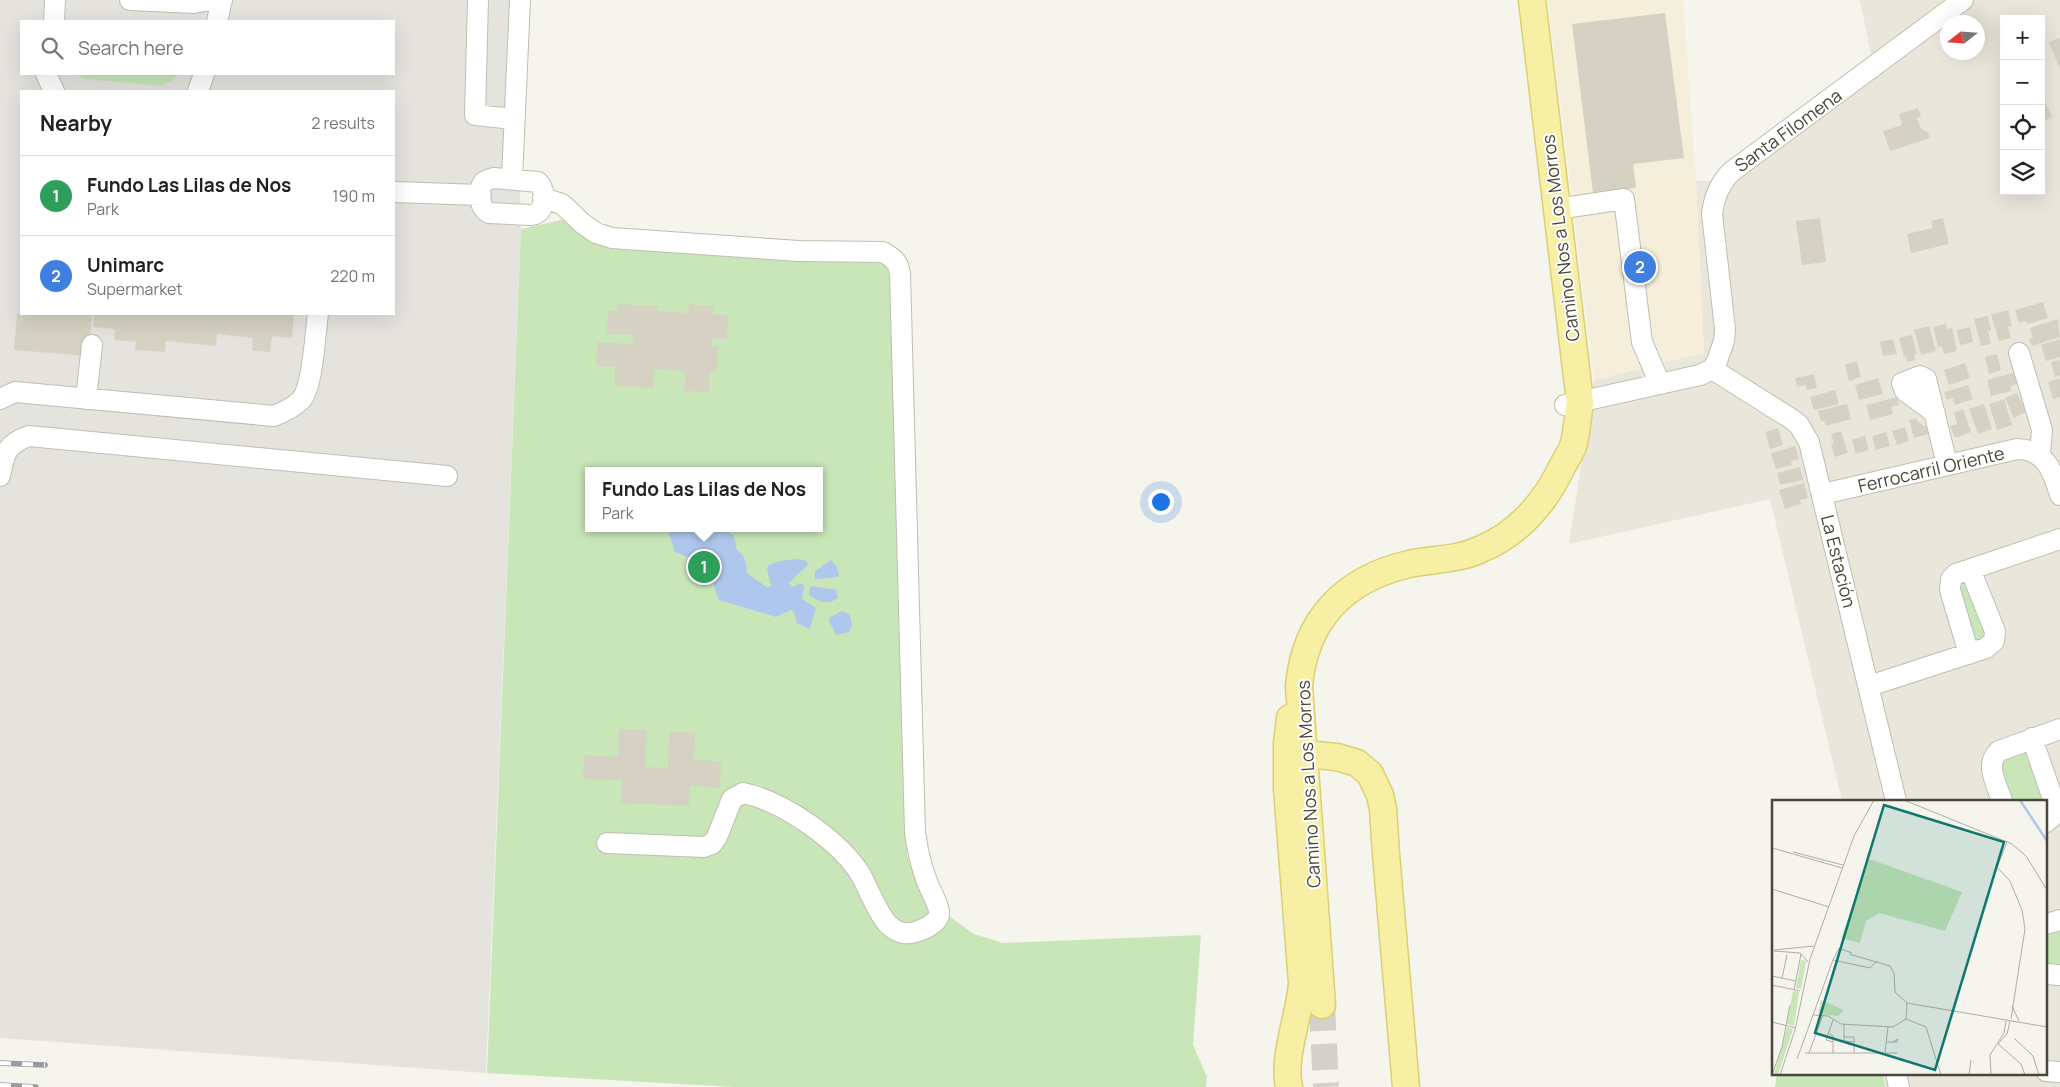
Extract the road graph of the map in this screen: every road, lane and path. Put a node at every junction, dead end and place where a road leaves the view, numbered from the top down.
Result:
1 (55, 0) edge
2 (130, 0) edge
3 (209, 0) edge
4 (222, 0) edge
5 (478, 0) edge
6 (520, 0) edge
7 (1514, 0) edge
8 (1532, 0) edge
9 (1963, 0) edge
10 (54, 20) edge
11 (217, 20) edge
12 (46, 75) edge
13 (204, 75) edge
14 (54, 90) edge
15 (198, 90) edge
16 (514, 119) junction
17 (512, 179) junction
18 (395, 192) edge
19 (481, 195) junction
20 (543, 198) junction
21 (1557, 209) junction
22 (318, 315) edge
23 (92, 345) dead end
24 (2019, 353) dead end
25 (1712, 369) junction
26 (1660, 384) junction
27 (0, 399) edge
28 (86, 399) junction
29 (1572, 403) junction
30 (1935, 413) dead end
31 (2040, 455) junction
32 (1947, 464) junction
33 (0, 476) edge
34 (447, 476) dead end
35 (1823, 494) junction
36 (2060, 494) edge
37 (2060, 539) edge
38 (1970, 569) junction
39 (1969, 654) junction
40 (1299, 686) junction
41 (1869, 686) junction
42 (2060, 729) edge
43 (2032, 738) junction
44 (1305, 754) junction
45 (1896, 800) edge
46 (2002, 800) edge
47 (2048, 820) edge
48 (607, 843) dead end
49 (1322, 1004) tunnel mouth
50 (1896, 1074) edge
51 (1289, 1087) edge
52 (1406, 1087) edge
53 (1899, 1087) edge

1 - 10 street
2 - 3 street
4 - 11 street
5 - 16 street
6 - 16 street
7 - 29 main road, Camino Nos a Los Morros
8 - 21 main road, Camino Nos a Los Morros
9 - 25 street, Santa Filomena
12 - 14 street
13 - 15 street
16 - 17 street
17 - 19 street
17 - 20 street
18 - 19 street
19 - 20 street
20 - 48 street
21 - 26 street
21 - 29 main road, Camino Nos a Los Morros
22 - 28 street
23 - 28 street
24 - 31 street
25 - 26 street
25 - 35 street, La Estación
26 - 29 street
27 - 28 street
29 - 40 main road, Camino Nos a Los Morros
30 - 32 street
31 - 32 street, Ferrocarril Oriente
31 - 36 street
32 - 35 street, Ferrocarril Oriente
33 - 34 street
35 - 41 street, La Estación
37 - 38 street
38 - 39 street
38 - 39 street
39 - 41 street
40 - 44 main road, Camino Nos a Los Morros
40 - 51 main road
41 - 45 street, La Estación
42 - 43 street
43 - 46 street
43 - 47 street
44 - 49 main road, Camino Nos a Los Morros
44 - 52 main road
50 - 53 street

